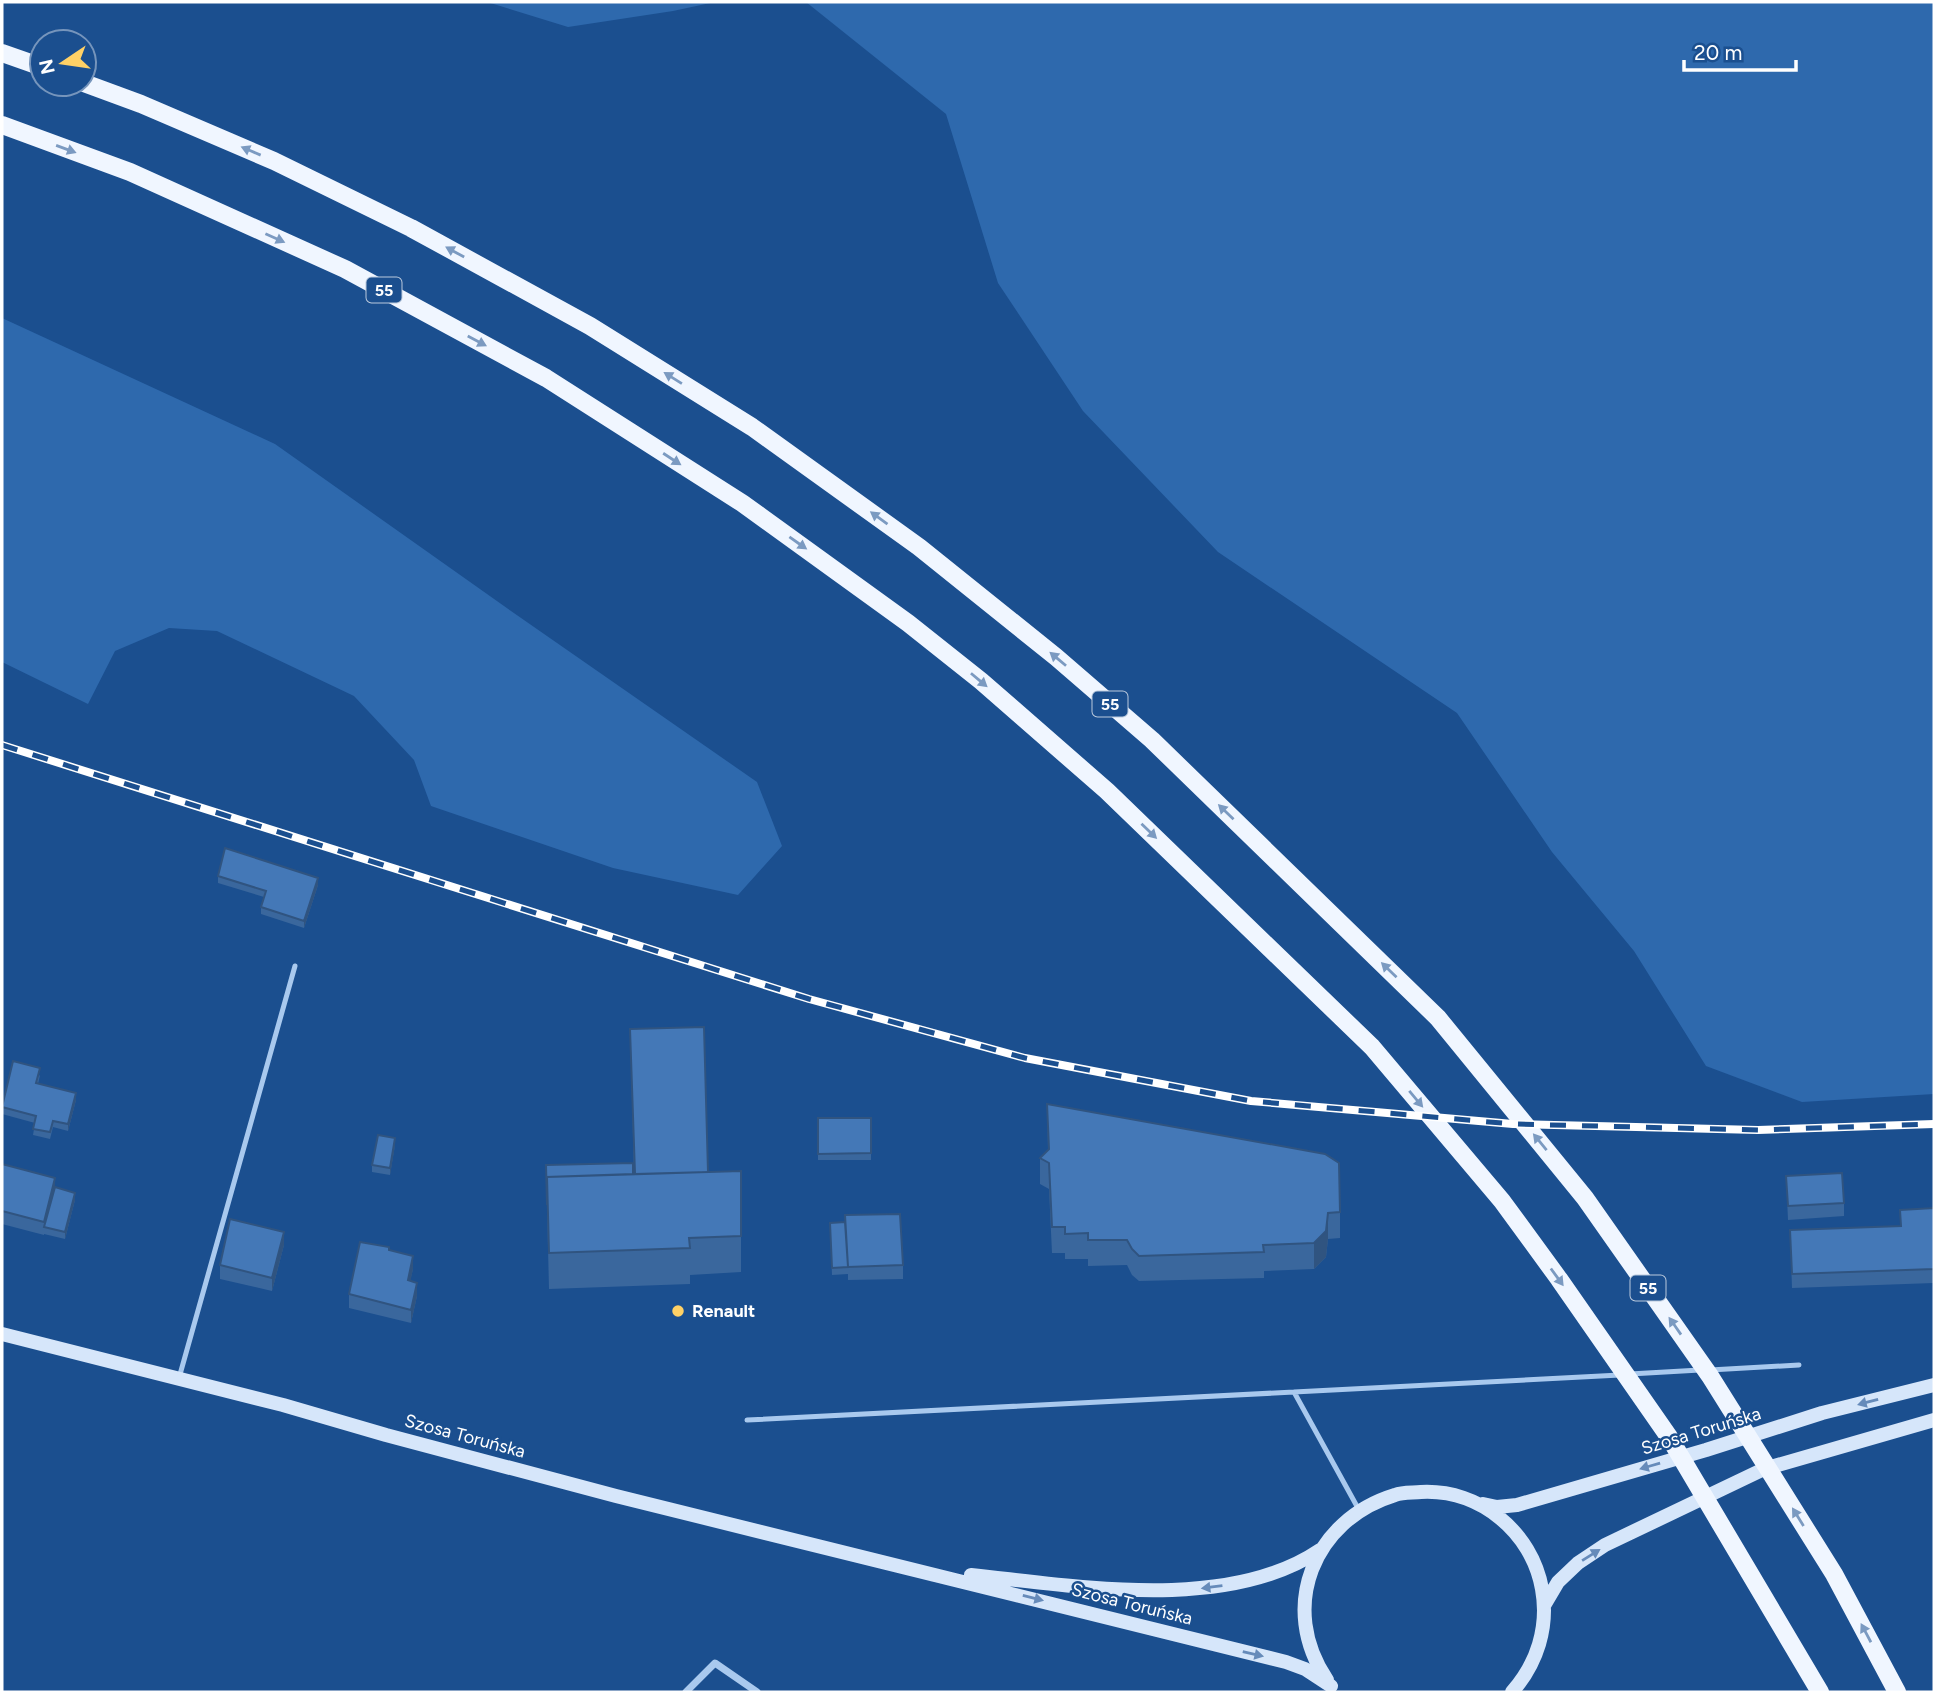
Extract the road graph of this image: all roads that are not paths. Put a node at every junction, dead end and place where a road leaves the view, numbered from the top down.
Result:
1 (2, 52) edge
2 (28, 62) edge
3 (98, 88) edge
4 (2, 125) edge
5 (295, 966) dead end
6 (2, 1334) edge
7 (1799, 1365) dead end
8 (178, 1380) junction
9 (1934, 1385) edge
10 (1294, 1392) junction
11 (747, 1420) dead end
12 (1934, 1420) edge
13 (1478, 1503) junction
14 (1359, 1510) junction
15 (1321, 1549) junction
16 (919, 1569) junction
17 (1545, 1604) junction
18 (1334, 1689) edge
19 (686, 1692) edge
20 (757, 1692) edge
21 (1512, 1692) edge
22 (1820, 1692) edge
23 (1897, 1692) edge

1 - 2 main road
23 -> 3 main road, 55
4 -> 22 main road, 55
5 - 8 lane
6 - 8 main road, Szosa Toruńska
7 - 10 lane
8 - 16 main road, Szosa Toruńska
9 -> 13 main road, Szosa Toruńska
10 - 11 lane
10 - 14 lane
17 -> 12 main road
13 - 14 main road
13 - 17 main road
14 - 15 main road
15 -> 16 main road, Szosa Toruńska
15 - 18 main road
16 -> 18 main road, Szosa Toruńska
17 - 21 main road
19 - 20 street

